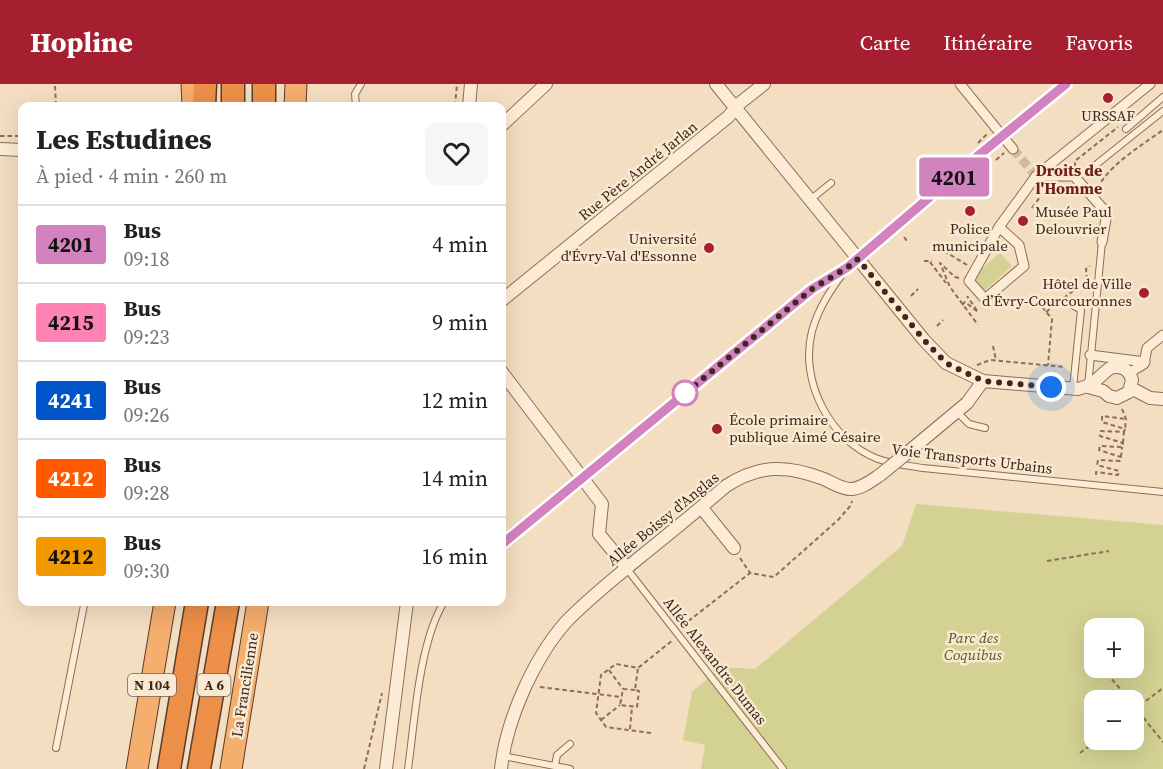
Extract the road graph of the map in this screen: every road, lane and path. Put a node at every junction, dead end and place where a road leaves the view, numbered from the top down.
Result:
1 (192, 84) edge
2 (205, 84) edge
3 (233, 84) edge
4 (264, 84) edge
5 (296, 84) edge
6 (361, 84) edge
7 (457, 84) edge
8 (471, 84) edge
9 (546, 84) edge
10 (716, 84) edge
11 (764, 84) edge
12 (960, 84) edge
13 (1066, 84) edge
14 (1150, 84) edge
15 (55, 86) dead end
16 (1163, 97) edge
17 (56, 102) edge
18 (193, 102) edge
19 (204, 102) edge
20 (233, 102) edge
21 (264, 102) edge
22 (295, 102) edge
23 (356, 102) edge
24 (455, 102) edge
25 (469, 102) edge
26 (1163, 111) edge
27 (732, 112) junction
28 (506, 121) edge
29 (1118, 127) dead end
30 (1126, 129) dead end
31 (1163, 130) edge
32 (987, 134) dead end
33 (0, 136) edge
34 (18, 136) edge
35 (979, 142) dead end
36 (0, 149) edge
37 (1013, 149) tunnel mouth
38 (18, 150) edge
39 (1093, 167) dead end
40 (1036, 176) junction
41 (1074, 176) junction
42 (1101, 182) dead end
43 (831, 183) dead end
44 (1040, 197) dead end
45 (810, 200) junction
46 (1032, 208) dead end
47 (999, 227) junction
48 (904, 237) dead end
49 (908, 242) dead end
50 (1102, 242) joint
51 (944, 251) dead end
52 (924, 261) dead end
53 (958, 261) dead end
54 (853, 263) junction
55 (1086, 269) dead end
56 (972, 285) junction
57 (950, 287) junction
58 (918, 289) dead end
59 (910, 296) dead end
60 (506, 297) edge
61 (963, 305) junction
62 (1074, 306) dead end
63 (1042, 307) dead end
64 (1047, 312) junction
65 (943, 320) dead end
66 (978, 325) dead end
67 (936, 326) dead end
68 (1163, 335) edge
69 (993, 346) dead end
70 (1090, 356) junction
71 (996, 360) junction
72 (1145, 362) junction
73 (1048, 365) junction
74 (974, 366) dead end
75 (1075, 369) junction
76 (1129, 374) junction
77 (506, 378) edge
78 (983, 381) junction
79 (1102, 385) junction
80 (1088, 387) junction
81 (1131, 388) junction
82 (1073, 389) junction
83 (1163, 399) edge
84 (957, 412) junction
85 (985, 428) dead end
86 (1125, 430) junction
87 (1123, 445) junction
88 (1121, 458) junction
89 (582, 478) junction
90 (1107, 478) dead end
91 (852, 489) junction
92 (1163, 492) edge
93 (701, 507) junction
94 (814, 540) dead end
95 (506, 541) edge
96 (734, 548) joint
97 (1108, 551) dead end
98 (1047, 561) dead end
99 (627, 568) junction
100 (750, 573) dead end
101 (84, 606) edge
102 (164, 606) edge
103 (196, 606) edge
104 (227, 606) edge
105 (257, 606) edge
106 (406, 606) edge
107 (442, 606) edge
108 (638, 669) dead end
109 (609, 670) dead end
110 (1111, 678) edge
111 (540, 687) dead end
112 (1163, 688) edge
113 (622, 689) junction
114 (383, 690) dead end
115 (635, 690) junction
116 (1121, 690) edge
117 (621, 697) junction
118 (1144, 702) edge
119 (620, 705) junction
120 (632, 707) junction
121 (1144, 719) edge
122 (601, 720) dead end
123 (630, 729) dead end
124 (1163, 742) edge
125 (570, 744) dead end
126 (56, 748) dead end
127 (1084, 750) edge
128 (1080, 753) dead end
129 (503, 756) junction
130 (555, 766) junction
131 (136, 769) edge
132 (169, 769) edge
133 (200, 769) edge
134 (231, 769) edge
135 (364, 769) edge
136 (386, 769) edge
137 (408, 769) edge
138 (501, 769) edge
139 (570, 769) edge
140 (783, 769) edge

1 - 18 highway
2 - 19 highway
3 - 20 highway
4 - 21 highway
5 - 22 highway
6 - 23 lane
7 - 24 path
8 - 25 street
9 - 28 street
10 - 27 street
11 - 27 street, Rue Père André Jarlan
12 - 37 street
13 - 54 lane, Voie Transports Urbains, bridge
14 - 40 street
15 - 17 path
16 - 30 lane
26 - 39 lane
27 - 45 street
27 - 60 street, Rue Père André Jarlan
29 - 41 path
31 - 42 path
32 - 35 path
33 - 34 path
36 - 38 street
40 - 41 street
40 - 47 street
41 - 50 street
43 - 45 lane
44 - 46 path
45 - 54 street
47 - 56 street
47 - 56 street
48 - 49 path
50 - 70 lane
51 - 53 path
52 - 57 path
54 - 78 street
54 - 89 lane, Voie Transports Urbains
54 - 92 lane, Voie Transports Urbains
55 - 64 path
56 - 57 path
56 - 61 path
57 - 61 path
58 - 59 path
61 - 66 path
62 - 75 lane
63 - 64 path
64 - 73 path
65 - 67 path
68 - 72 street
69 - 71 path
70 - 72 street
70 - 80 lane
71 - 73 path
71 - 74 path
72 - 76 street
73 - 75 path
75 - 82 lane
76 - 79 street
76 - 81 street
77 - 89 street
78 - 82 street
78 - 84 street
79 - 80 street
79 - 81 street
80 - 82 street
81 - 83 street
84 - 85 lane
84 - 91 street, bridge
86 - 86 path
86 - 87 path
86 - 87 path
87 - 88 path
87 - 88 path
88 - 90 path
89 - 95 lane, Voie Transports Urbains
89 - 99 street
91 - 93 street, Allée Boissy d'Anglas
91 - 94 path
93 - 96 street
93 - 99 street, Allée Boissy d'Anglas
96 - 100 path
97 - 98 path
99 - 129 street, Allée Boissy d'Anglas
99 - 140 lane, Allée Alexandre Dumas
101 - 126 lane
102 - 131 highway, N 104
103 - 132 highway, A 6
104 - 133 highway, A 6
105 - 134 highway, La Francilienne
106 - 136 street
107 - 137 lane
108 - 115 path
109 - 113 path
110 - 116 path
111 - 117 path
112 - 118 path
113 - 115 path
113 - 117 path
114 - 135 path
115 - 120 path
117 - 119 path
119 - 120 path
119 - 122 path
120 - 123 path
121 - 124 path
125 - 130 lane
127 - 128 path
129 - 130 lane
129 - 138 street, Allée Boissy d'Anglas
130 - 139 lane

